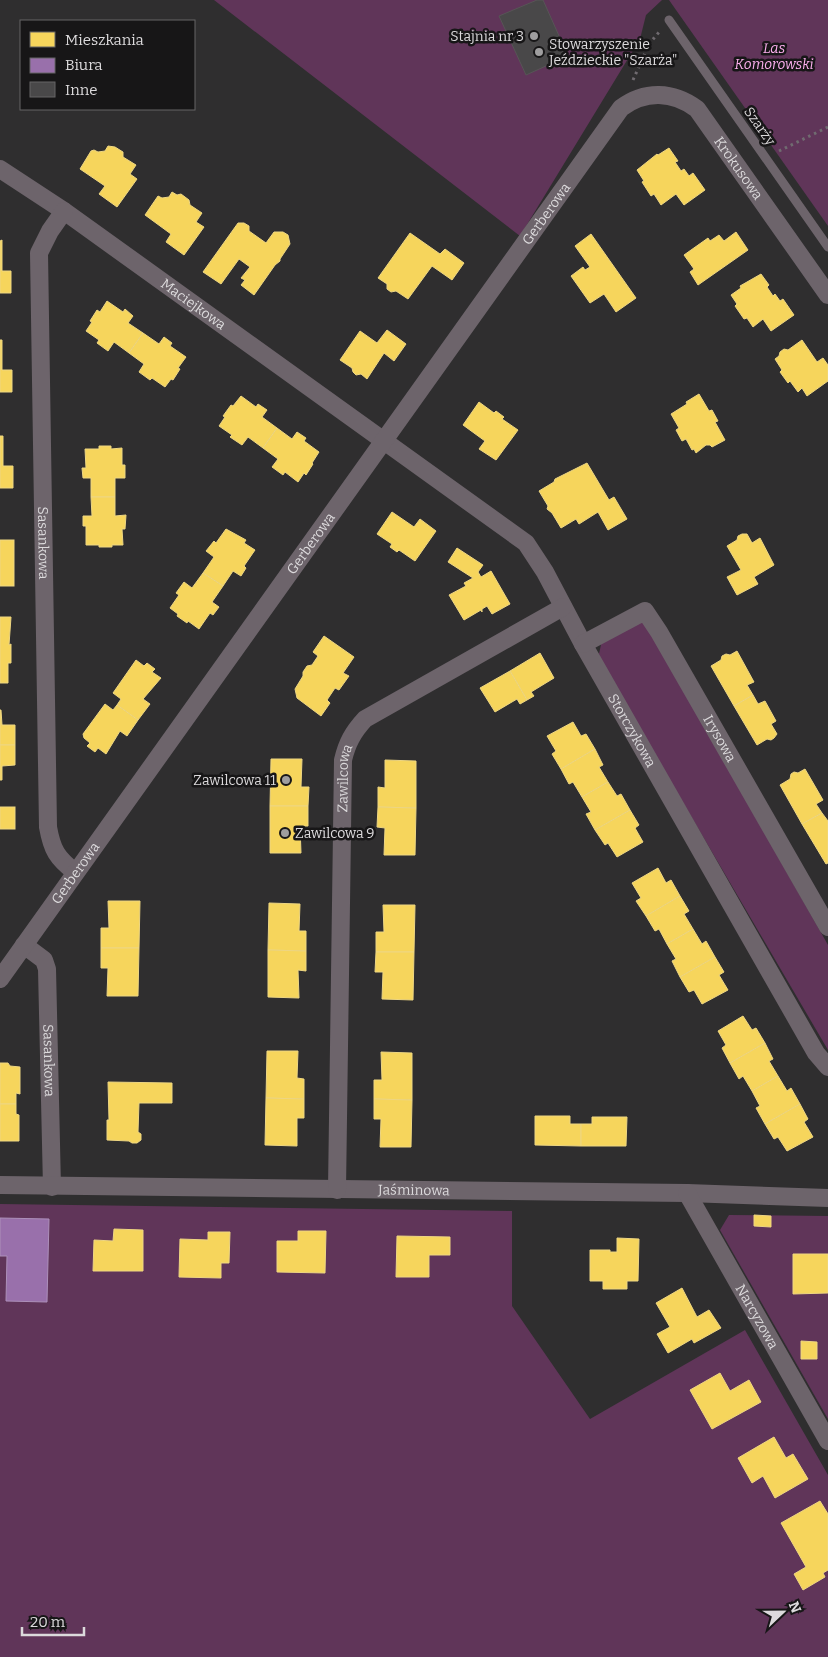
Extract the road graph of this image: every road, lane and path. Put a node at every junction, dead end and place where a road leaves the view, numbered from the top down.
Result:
1 (669, 20) dead end
2 (649, 44) dead end
3 (621, 108) junction
4 (828, 128) edge
5 (765, 158) junction
6 (0, 169) edge
7 (64, 211) junction
8 (828, 247) edge
9 (828, 295) edge
10 (385, 442) junction
11 (564, 607) junction
12 (583, 644) junction
13 (75, 872) junction
14 (828, 927) edge
15 (24, 945) junction
16 (0, 979) edge
17 (828, 1068) edge
18 (0, 1185) edge
19 (52, 1187) junction
20 (337, 1190) junction
21 (687, 1193) junction
22 (828, 1198) edge
23 (828, 1441) edge

1 - 5 lane, Szarży
2 - 3 path
3 - 9 street, Krokusowa
3 - 10 street, Gerberowa
4 - 5 path
5 - 8 lane, Szarży
6 - 7 street, Maciejkowa
7 - 10 street, Maciejkowa
7 - 13 street, Sasankowa
10 - 11 street, Storczykowa
10 - 13 street, Gerberowa
11 - 12 street, Storczykowa
11 - 20 street, Zawilcowa
12 - 14 street, Irysowa
12 - 17 street, Storczykowa
13 - 15 street, Gerberowa
15 - 16 street, Gerberowa
15 - 19 street, Sasankowa
18 - 19 street, Jaśminowa
19 - 20 street, Jaśminowa
20 - 21 street, Jaśminowa
21 - 22 street, Jaśminowa
21 - 23 street, Narcyzowa

